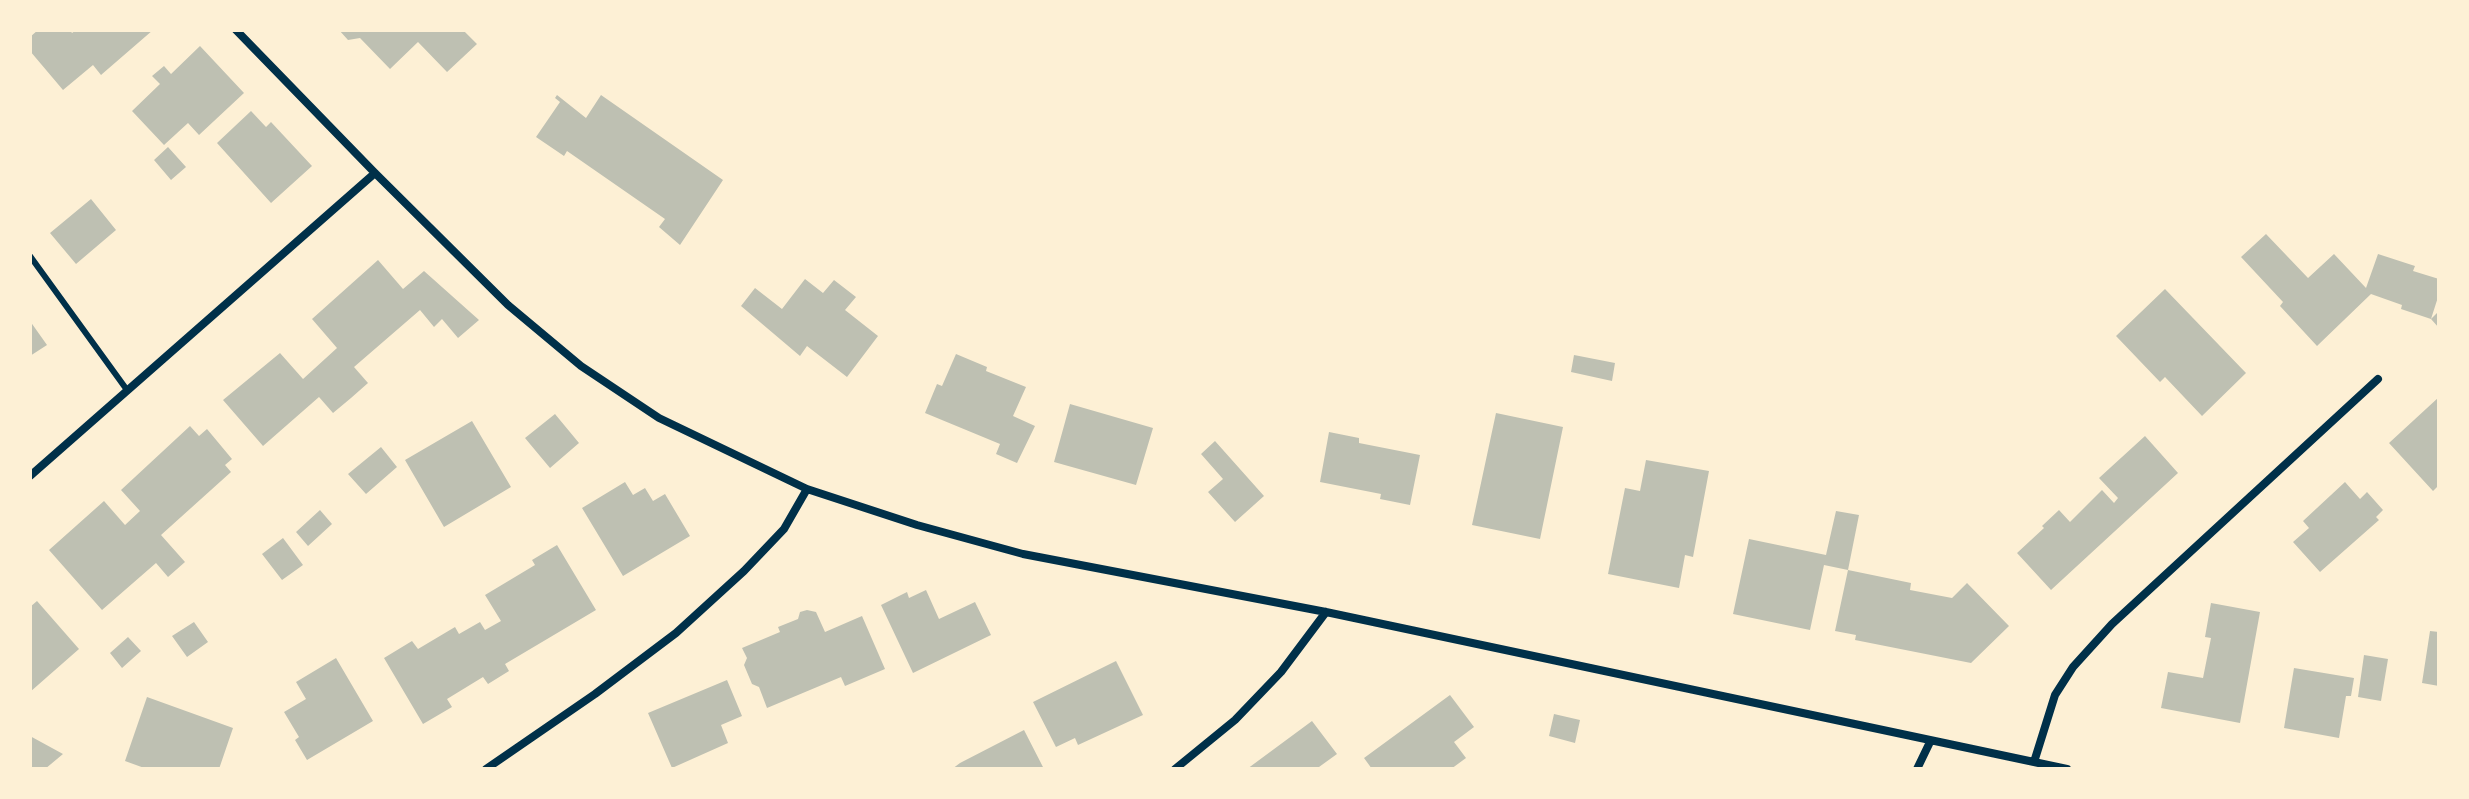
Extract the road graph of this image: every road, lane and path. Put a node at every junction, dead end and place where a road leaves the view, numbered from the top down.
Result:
1 (236, 30) edge
2 (375, 173) junction
3 (30, 256) edge
4 (2378, 379) dead end
5 (127, 390) junction
6 (30, 476) edge
7 (807, 489) junction
8 (1326, 612) junction
9 (1930, 742) junction
10 (2034, 762) junction
11 (486, 769) edge
12 (1175, 769) edge
13 (1917, 769) edge
14 (2067, 769) edge

1 - 2 street
2 - 5 street
2 - 7 street
3 - 5 lane
4 - 10 street
5 - 6 street
7 - 8 street
7 - 11 street
8 - 9 street
8 - 12 street
9 - 10 street
9 - 13 street
10 - 14 street

